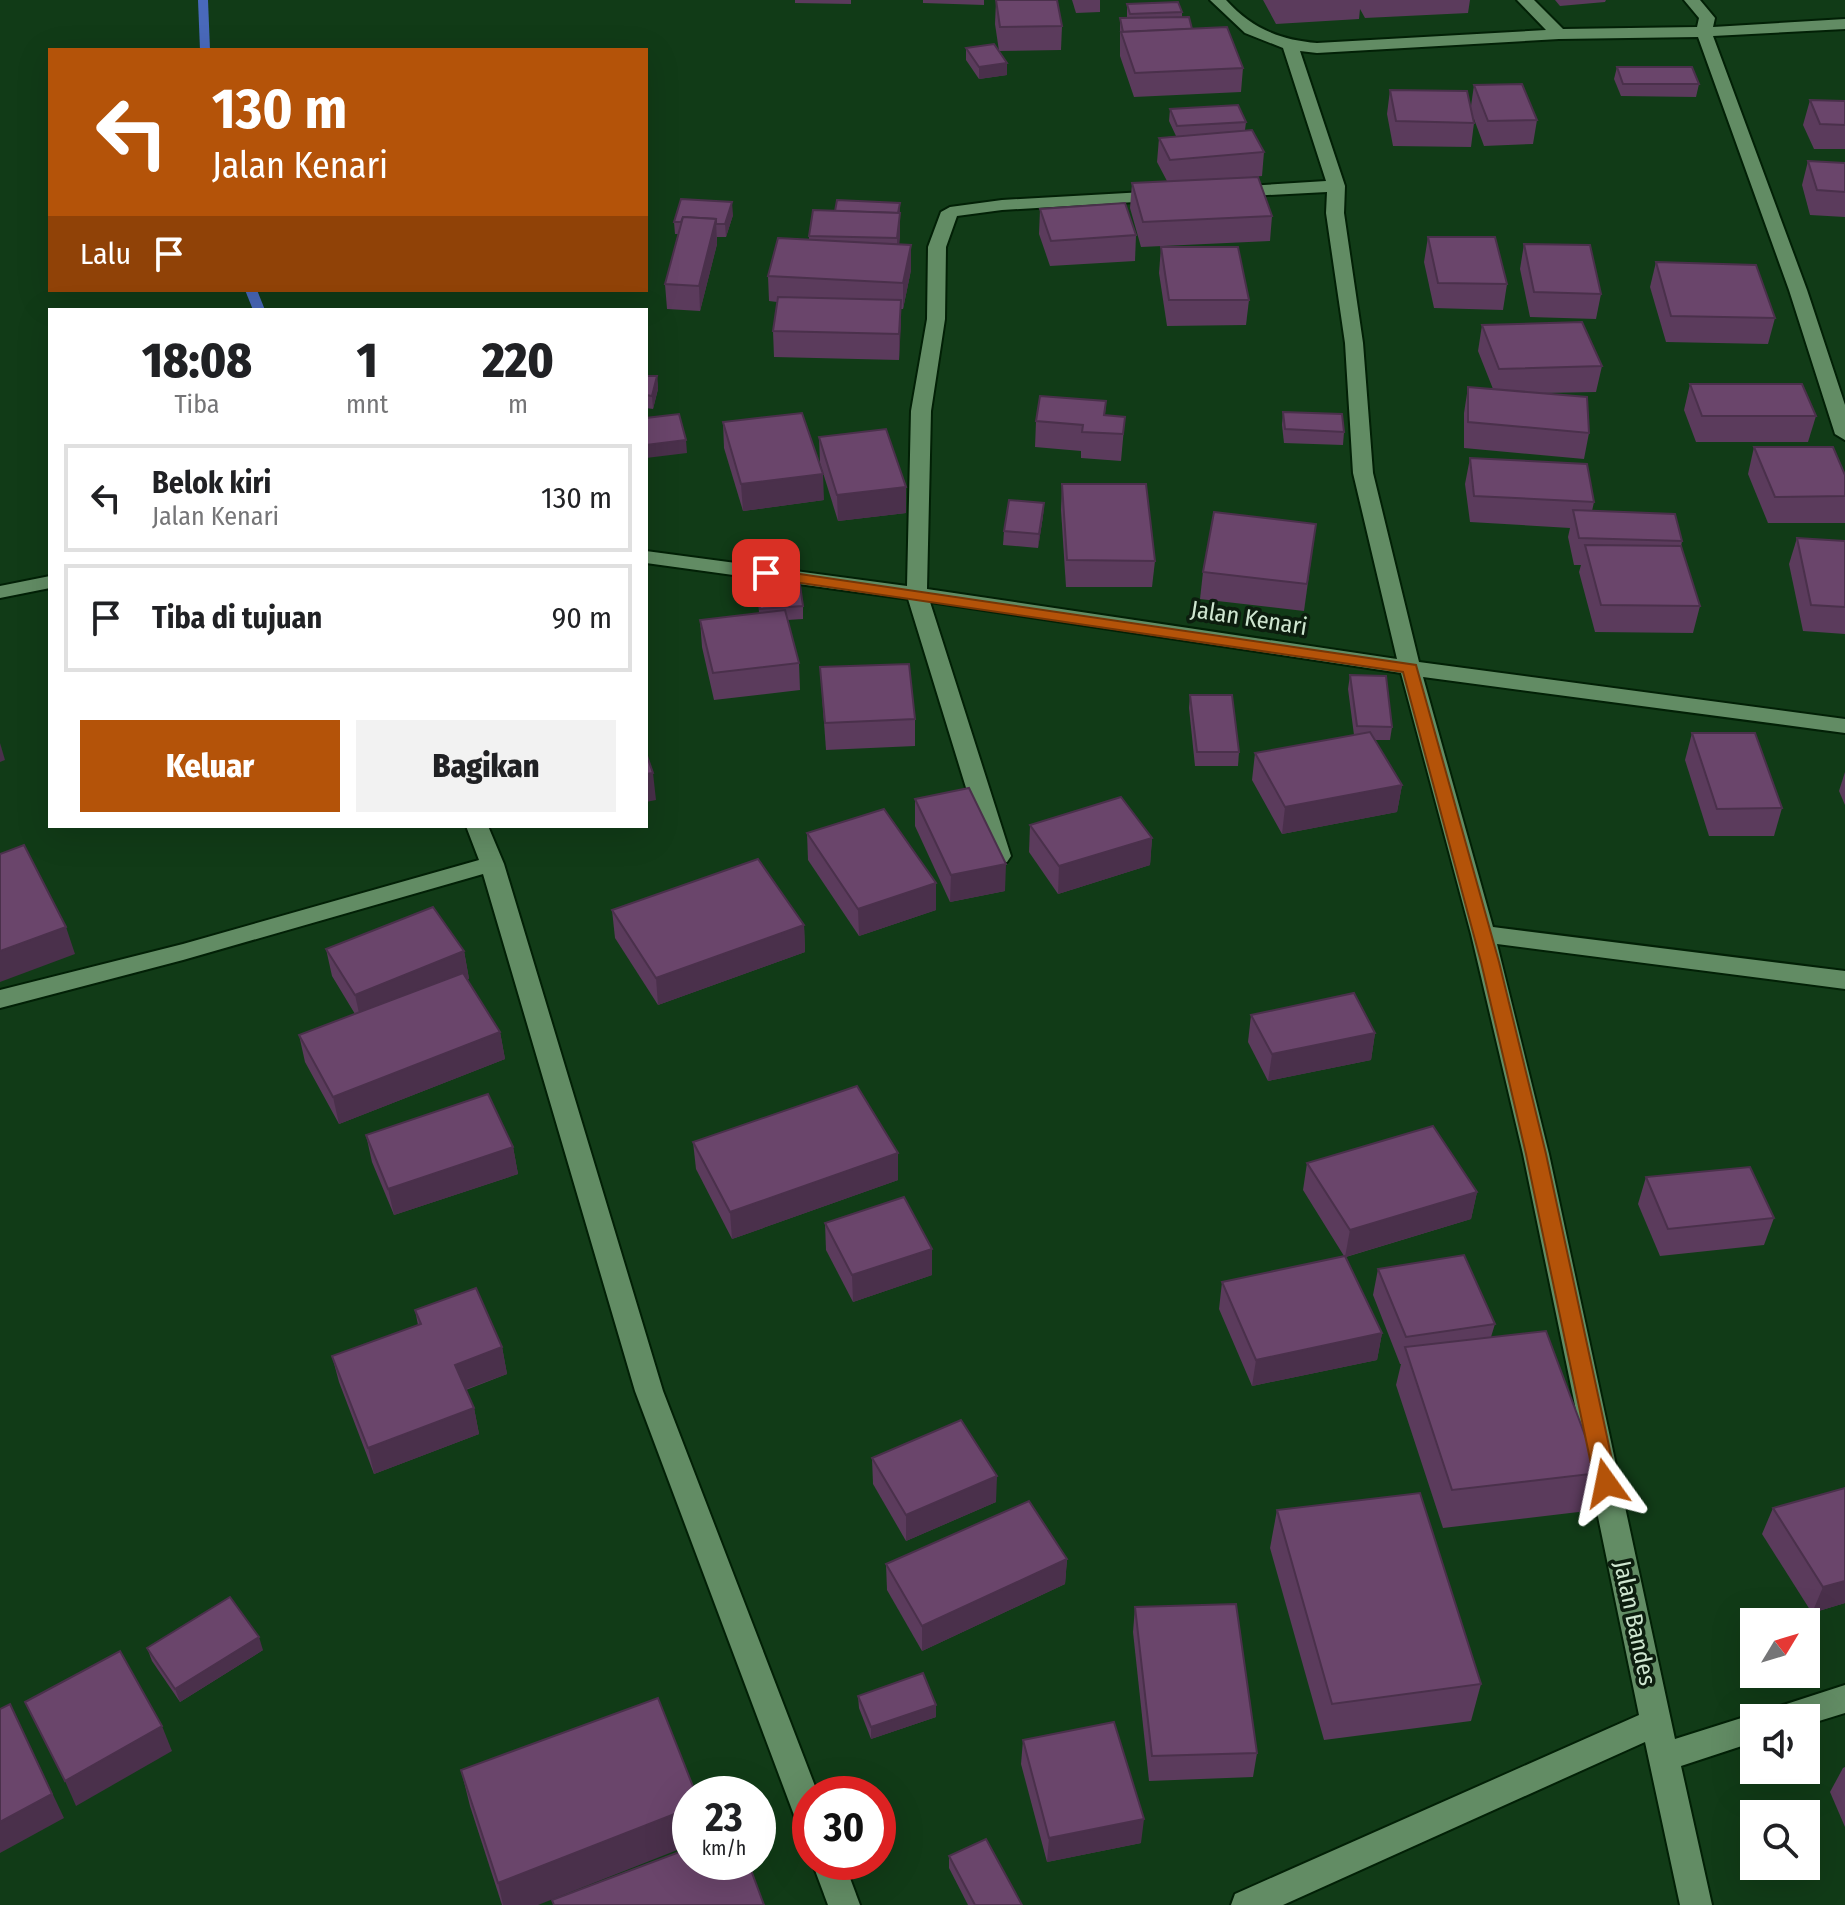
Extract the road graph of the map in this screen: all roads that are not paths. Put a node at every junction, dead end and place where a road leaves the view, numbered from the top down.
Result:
1 (1218, 0) edge
2 (1525, 0) edge
3 (1692, 0) edge
4 (1845, 24) edge
5 (1704, 32) junction
6 (1559, 34) junction
7 (1290, 46) junction
8 (1336, 186) junction
9 (1209, 193) edge
10 (1177, 195) edge
11 (1845, 434) edge
12 (648, 557) edge
13 (48, 582) edge
14 (0, 592) edge
15 (917, 594) junction
16 (1410, 668) junction
17 (1845, 726) edge
18 (478, 828) edge
19 (999, 856) edge
20 (492, 864) junction
21 (1483, 934) junction
22 (1845, 980) edge
23 (0, 999) edge
24 (1845, 1699) edge
25 (1820, 1707) edge
26 (1656, 1722) junction
27 (1740, 1733) edge
28 (1664, 1757) junction
29 (795, 1776) edge
30 (835, 1880) edge
31 (844, 1905) edge
32 (1247, 1905) edge
33 (1696, 1905) edge

1 - 7 street
2 - 6 street
3 - 5 street
4 - 5 street
5 - 6 street
5 - 11 street
6 - 7 street
7 - 8 street, Jalan Bandes
8 - 9 street
8 - 16 street, Jalan Bandes
10 - 15 street
12 - 15 street, Jalan Kenari
13 - 14 street
15 - 16 street, Jalan Kenari
15 - 19 street
16 - 17 street, Jalan Kenari
16 - 21 street, Jalan Bandes
18 - 20 street
20 - 23 street
20 - 29 street
21 - 22 street
21 - 26 street, Jalan Bandes
24 - 25 street
26 - 28 street, Jalan Bandes
26 - 32 street
27 - 28 street
28 - 33 street, Jalan Bandes
30 - 31 street

